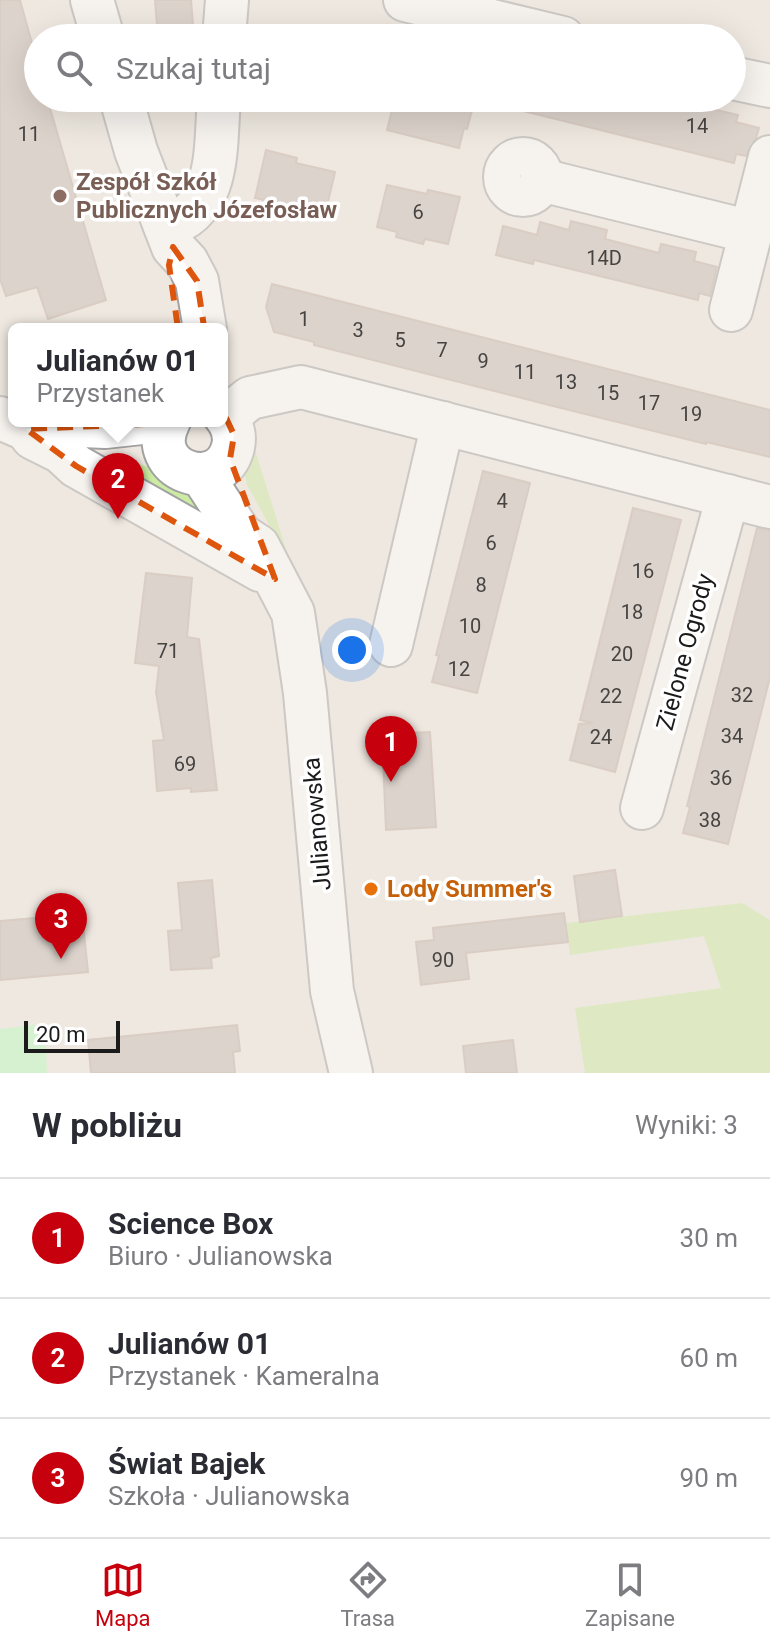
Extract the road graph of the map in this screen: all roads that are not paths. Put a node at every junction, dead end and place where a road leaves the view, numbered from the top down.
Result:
1 (92, 0) edge
2 (227, 0) edge
3 (405, 0) edge
4 (99, 24) edge
5 (225, 24) edge
6 (551, 24) edge
7 (746, 81) edge
8 (770, 86) edge
9 (125, 112) edge
10 (218, 112) edge
11 (770, 157) edge
12 (541, 180) dead end
13 (751, 232) junction
14 (169, 236) junction
15 (731, 310) dead end
16 (179, 323) edge
17 (204, 323) edge
18 (228, 414) edge
19 (443, 423) junction
20 (17, 427) edge
21 (105, 427) edge
22 (196, 437) edge
23 (61, 452) junction
24 (728, 496) junction
25 (770, 507) edge
26 (266, 563) junction
27 (391, 645) dead end
28 (642, 808) dead end
29 (351, 1073) edge

1 - 4 street
2 - 5 street
3 - 6 street
7 - 8 street
9 - 14 street
10 - 14 street
11 - 13 street
12 - 13 street
13 - 15 street
14 - 16 street
14 - 17 street
18 - 19 street
19 - 24 street
19 - 27 street
20 - 23 street
21 - 22 street
22 - 23 street
22 - 26 street, Julianowska
23 - 26 street
24 - 25 street
24 - 28 street, Zielone Ogrody
26 - 29 street, Julianowska

